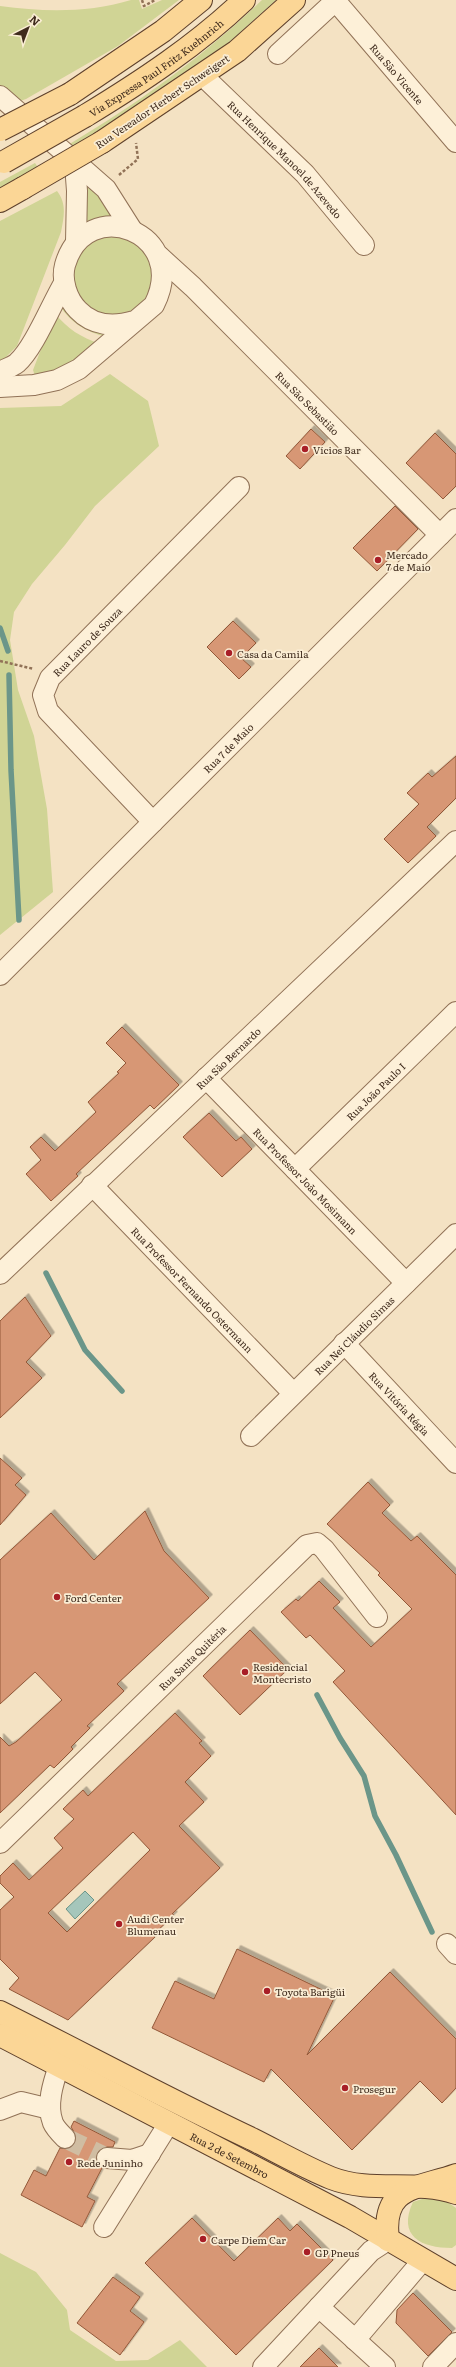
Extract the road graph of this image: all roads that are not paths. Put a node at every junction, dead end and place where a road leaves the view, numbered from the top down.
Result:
1 (201, 0) edge
2 (244, 0) edge
3 (294, 0) edge
4 (278, 54) dead end
5 (203, 76) junction
6 (0, 96) edge
7 (0, 130) edge
8 (456, 142) edge
9 (2, 163) edge
10 (75, 164) junction
11 (0, 201) edge
12 (132, 230) junction
13 (76, 242) junction
14 (364, 245) dead end
15 (159, 256) junction
16 (64, 284) junction
17 (194, 287) junction
18 (160, 294) junction
19 (134, 321) junction
20 (0, 372) edge
21 (0, 386) edge
22 (239, 487) dead end
23 (456, 519) edge
24 (440, 535) junction
25 (153, 822) junction
26 (456, 841) edge
27 (0, 975) edge
28 (456, 1012) edge
29 (206, 1078) junction
30 (295, 1169) junction
31 (92, 1186) junction
32 (456, 1235) edge
33 (0, 1274) edge
34 (406, 1283) junction
35 (344, 1343) junction
36 (293, 1393) junction
37 (251, 1436) dead end
38 (456, 1463) edge
39 (377, 1617) dead end
40 (0, 1843) edge
41 (0, 2012) edge
42 (0, 2035) edge
43 (59, 2066) junction
44 (50, 2109) junction
45 (0, 2110) edge
46 (169, 2123) junction
47 (65, 2138) tunnel mouth
48 (150, 2154) junction
49 (107, 2158) tunnel mouth
50 (456, 2175) edge
51 (415, 2186) junction
52 (456, 2193) edge
53 (104, 2227) dead end
54 (388, 2240) junction
55 (443, 2268) edge
56 (319, 2307) junction
57 (356, 2340) junction
58 (456, 2343) edge
59 (264, 2367) edge
60 (385, 2367) edge
61 (433, 2367) edge

1 - 7 main road, bridge
2 - 9 main road, Via Expressa Paul Fritz Kuehnrich, bridge
3 - 5 main road, Rua Vereador Herbert Schweigert
4 - 8 street, Rua São Vicente
5 - 11 main road, Rua Vereador Herbert Schweigert, bridge
5 - 14 street, Rua Henrique Manoel de Azevedo
6 - 10 street
10 - 12 street
10 - 13 street
12 - 13 street
12 - 15 street
13 - 16 street
15 - 17 street, Rua São Sebastião
15 - 18 street
16 - 19 street
16 - 20 street
17 - 18 street
17 - 24 street, Rua São Sebastião
18 - 19 street
19 - 21 street
22 - 25 street, Rua Lauro de Souza
23 - 24 street, Rua 7 de Maio
24 - 25 street, Rua 7 de Maio
25 - 27 street, Rua 7 de Maio
26 - 29 street, Rua São Bernardo
28 - 30 street, Rua João Paulo I
29 - 30 street, Rua Professor João Mosimann
29 - 31 street, Rua São Bernardo
30 - 34 street, Rua Professor João Mosimann
31 - 33 street, Rua São Bernardo
31 - 36 street, Rua Professor Fernando Ostermann
32 - 34 street, Rua Nei Cláudio Simas
34 - 35 street, Rua Nei Cláudio Simas
35 - 36 street, Rua Nei Cláudio Simas
35 - 38 street, Rua Vitória Régia
36 - 37 street, Rua Nei Cláudio Simas
39 - 40 street, Rua Santa Quitéria
41 - 51 main road
42 - 43 main road, Rua 2 de Setembro
43 - 44 street
43 - 46 main road, Rua 2 de Setembro
44 - 45 street
44 - 47 street
46 - 48 street
46 - 54 main road, Rua 2 de Setembro
48 - 49 street
48 - 53 street
50 - 51 main road
51 - 52 main road
51 - 54 main road
54 - 55 main road, Rua 2 de Setembro
54 - 56 street
55 - 57 street
56 - 57 street
56 - 59 street
57 - 60 street
58 - 61 street

